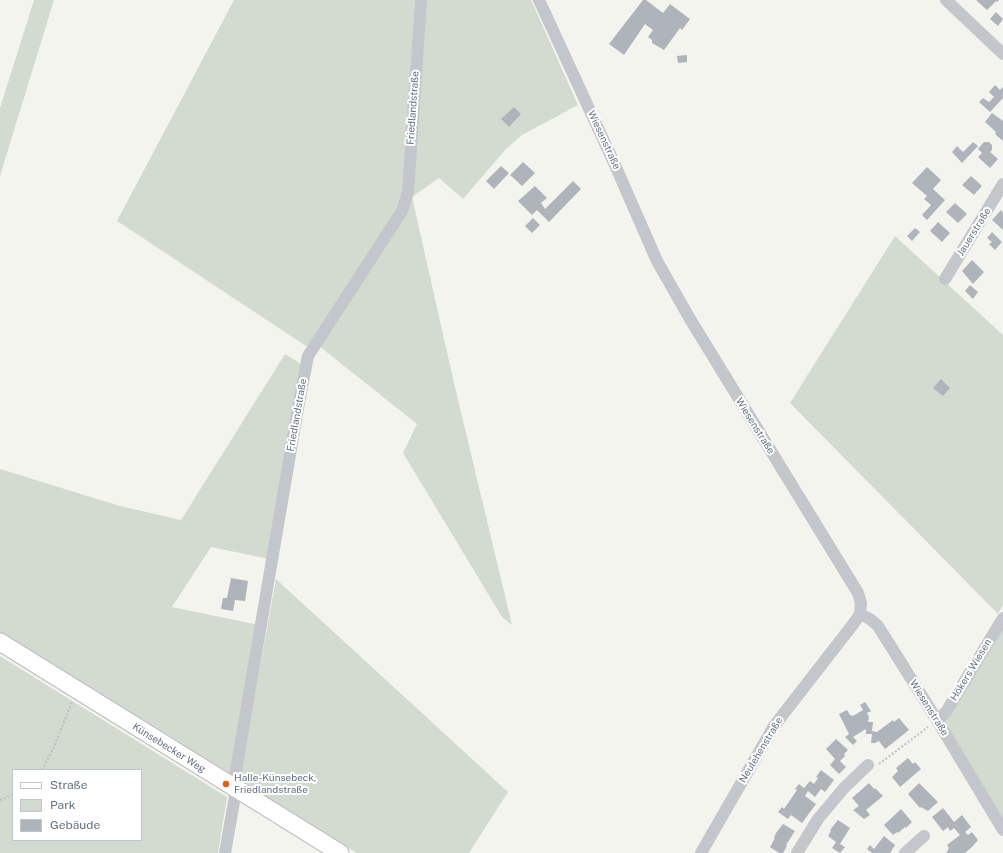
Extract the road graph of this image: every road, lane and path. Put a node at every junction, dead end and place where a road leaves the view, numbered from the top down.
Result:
1 (421, 0) edge
2 (539, 0) edge
3 (946, 0) edge
4 (1003, 54) edge
5 (1001, 191) edge
6 (945, 279) dead end
7 (860, 614) junction
8 (1003, 618) edge
9 (0, 642) edge
10 (75, 696) dead end
11 (937, 720) junction
12 (868, 765) joint
13 (42, 769) edge
14 (233, 788) junction
15 (12, 795) edge
16 (0, 800) edge
17 (1003, 830) edge
18 (924, 836) dead end
19 (225, 853) edge
20 (340, 853) edge
21 (701, 853) edge
22 (797, 853) edge
23 (905, 853) edge

1 - 14 street, Friedlandstraße
2 - 7 street, Wiesenstraße
3 - 4 street
5 - 6 street, Jauerstraße
7 - 11 street, Wiesenstraße
7 - 21 street, Neulehenstraße
8 - 11 street, Hökers Wiesen
9 - 14 street, Künsebecker Weg
10 - 13 path
11 - 12 path
11 - 17 street, Wiesenstraße
12 - 22 street
14 - 19 street, Friedlandstraße
14 - 20 street, Künsebecker Weg
15 - 16 path
18 - 23 street

